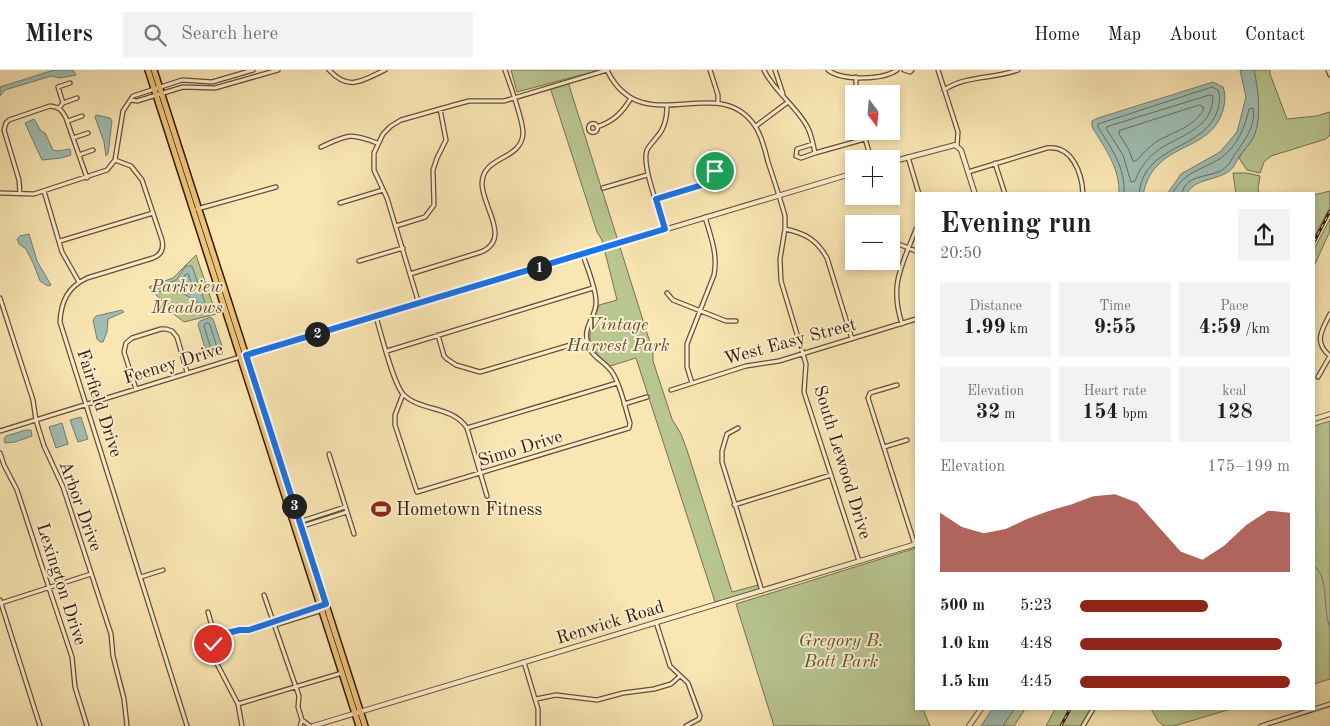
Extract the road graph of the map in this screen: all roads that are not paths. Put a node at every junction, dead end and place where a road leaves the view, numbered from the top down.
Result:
1 (148, 70) edge
2 (154, 70) edge
3 (253, 70) edge
4 (278, 70) edge
5 (329, 70) edge
6 (385, 70) edge
7 (505, 70) edge
8 (607, 70) edge
9 (710, 70) edge
10 (764, 70) edge
11 (775, 70) edge
12 (828, 70) edge
13 (897, 70) edge
14 (904, 70) edge
15 (912, 70) edge
16 (938, 70) edge
17 (1018, 70) edge
18 (1328, 70) edge
19 (240, 74) junction
20 (1330, 75) edge
21 (856, 77) junction
22 (242, 81) junction
23 (70, 83) dead end
24 (856, 85) edge
25 (157, 88) junction
26 (944, 90) junction
27 (159, 94) junction
28 (783, 95) junction
29 (77, 98) dead end
30 (514, 98) junction
31 (631, 98) junction
32 (131, 100) junction
33 (788, 102) junction
34 (62, 103) junction
35 (718, 103) junction
36 (667, 106) junction
37 (59, 108) junction
38 (440, 109) junction
39 (82, 116) dead end
40 (68, 121) junction
41 (756, 126) junction
42 (597, 127) dead end
43 (88, 133) dead end
44 (73, 138) junction
45 (862, 140) edge
46 (377, 144) junction
47 (813, 144) junction
48 (957, 146) junction
49 (322, 147) dead end
50 (93, 150) dead end
51 (816, 153) junction
52 (79, 155) junction
53 (908, 158) junction
54 (116, 160) junction
55 (900, 160) edge
56 (714, 162) dead end
57 (996, 163) junction
58 (968, 172) junction
59 (647, 175) junction
60 (845, 175) edge
61 (87, 178) junction
62 (276, 187) dead end
63 (602, 188) dead end
64 (44, 190) junction
65 (383, 190) junction
66 (0, 192) edge
67 (918, 192) edge
68 (974, 192) edge
69 (1004, 192) edge
70 (1083, 192) edge
71 (20, 194) junction
72 (778, 194) junction
73 (656, 199) junction
74 (340, 203) dead end
75 (196, 210) junction
76 (153, 213) junction
77 (705, 217) junction
78 (396, 226) junction
79 (665, 229) junction
80 (785, 229) junction
81 (915, 232) edge
82 (60, 241) junction
83 (900, 244) edge
84 (403, 248) junction
85 (909, 248) junction
86 (915, 251) edge
87 (583, 255) junction
88 (359, 261) dead end
89 (410, 274) junction
90 (79, 282) junction
91 (593, 288) junction
92 (667, 293) dead end
93 (0, 298) edge
94 (419, 304) junction
95 (700, 311) junction
96 (1330, 314) edge
97 (376, 316) junction
98 (915, 319) edge
99 (736, 321) dead end
100 (902, 324) junction
101 (438, 335) junction
102 (852, 339) junction
103 (587, 340) junction
104 (387, 351) junction
105 (803, 354) junction
106 (243, 356) junction
107 (1330, 356) edge
108 (187, 372) junction
109 (1318, 377) dead end
110 (617, 383) junction
111 (692, 383) junction
112 (897, 385) dead end
113 (136, 389) junction
114 (671, 390) dead end
115 (403, 394) junction
116 (647, 397) dead end
117 (86, 404) junction
118 (624, 404) junction
119 (1330, 414) edge
120 (1315, 419) edge
121 (36, 420) junction
122 (467, 428) junction
123 (738, 428) dead end
124 (0, 431) edge
125 (907, 440) dead end
126 (884, 447) junction
127 (0, 454) edge
128 (329, 454) dead end
129 (481, 474) junction
130 (831, 475) junction
131 (487, 496) dead end
132 (734, 505) junction
133 (346, 507) junction
134 (347, 512) junction
135 (297, 525) junction
136 (354, 534) dead end
137 (915, 542) edge
138 (915, 545) edge
139 (859, 561) junction
140 (163, 570) dead end
141 (91, 574) junction
142 (142, 577) junction
143 (49, 588) junction
144 (762, 591) junction
145 (264, 595) dead end
146 (0, 602) edge
147 (324, 607) junction
148 (208, 612) dead end
149 (273, 622) junction
150 (656, 622) junction
151 (214, 636) junction
152 (524, 662) junction
153 (342, 673) junction
154 (680, 676) junction
155 (295, 686) junction
156 (536, 699) junction
157 (238, 704) junction
158 (1330, 704) edge
159 (1315, 709) edge
160 (980, 710) edge
161 (1092, 710) edge
162 (1313, 710) edge
163 (358, 713) junction
164 (302, 720) junction
165 (1273, 724) edge
166 (40, 726) edge
167 (87, 726) edge
168 (127, 726) edge
169 (187, 726) edge
170 (242, 726) edge
171 (300, 726) edge
172 (311, 726) edge
173 (359, 726) edge
174 (365, 726) edge
175 (538, 726) edge
176 (686, 726) edge
177 (969, 726) edge
178 (1084, 726) edge
179 (1261, 726) edge

1 - 25 main road
2 - 25 main road
3 - 19 street
4 - 22 street
5 - 6 street
7 - 30 street
8 - 30 street
8 - 31 street
9 - 35 street
10 - 28 street
11 - 28 street
12 - 21 street
13 - 21 street
14 - 15 street
16 - 26 street
17 - 26 street
18 - 20 street
19 - 22 street
19 - 25 street
21 - 24 street
22 - 27 street
23 - 34 street
25 - 27 main road
25 - 32 street
26 - 48 street
27 - 32 street
27 - 75 main road
28 - 33 street
29 - 34 street
30 - 38 street
30 - 89 street
31 - 36 street
31 - 42 street
32 - 54 street
33 - 41 street
33 - 47 street
34 - 37 street
35 - 36 street
35 - 41 street
36 - 59 street
37 - 40 street
37 - 71 street
38 - 46 street
38 - 78 street
39 - 40 street
40 - 44 street
41 - 72 street, South Lewood Drive
43 - 44 street
44 - 52 street
45 - 51 street
46 - 49 street
46 - 65 street
47 - 51 street
47 - 51 street
48 - 53 street
48 - 58 street
50 - 52 street
52 - 61 street
53 - 55 street
53 - 67 street
54 - 61 street
54 - 76 street
56 - 73 street
57 - 58 street
57 - 69 street
57 - 70 street
58 - 68 street
59 - 63 street
59 - 73 street
60 - 72 street
61 - 64 street
62 - 75 street
64 - 71 street
64 - 82 street
65 - 74 street
65 - 78 street
66 - 71 street
72 - 77 street
72 - 80 street, South Lewood Drive
73 - 79 street
75 - 106 main road
76 - 82 street
76 - 90 street
77 - 79 street
77 - 95 street
78 - 84 street
79 - 87 street
80 - 102 street
80 - 105 street, South Lewood Drive
81 - 85 street
82 - 90 street
83 - 85 street
84 - 88 street
84 - 89 street
85 - 86 street
85 - 100 street
87 - 91 street
87 - 94 street
89 - 94 street
90 - 117 street, Fairfield Drive
91 - 101 street
91 - 103 street
92 - 95 street
93 - 121 street, Arbor Drive
94 - 97 street
95 - 99 street
95 - 111 street
96 - 107 street
97 - 104 street
97 - 106 street
98 - 100 street, West Easy Street
100 - 102 street, West Easy Street
101 - 103 street
101 - 104 street
102 - 105 street, West Easy Street
103 - 110 street
104 - 115 street
105 - 111 street, West Easy Street
105 - 130 street, South Lewood Drive
106 - 108 street, Feeney Drive
106 - 135 main road
107 - 109 street
108 - 113 street, Feeney Drive
108 - 113 street
110 - 118 street
110 - 122 street
111 - 114 street, West Easy Street
112 - 126 street
113 - 117 street, Feeney Drive
115 - 122 street
115 - 129 street, Simo Drive
116 - 118 street
117 - 121 street, Feeney Drive
117 - 142 street, Fairfield Drive
118 - 129 street, Simo Drive
119 - 120 street
121 - 124 street, Feeney Drive
121 - 141 street, Arbor Drive
122 - 129 street
123 - 132 street
125 - 126 street
126 - 137 street
127 - 143 street, Lexington Drive
128 - 133 street
129 - 131 street
130 - 132 street
130 - 139 street, South Lewood Drive
132 - 144 street
133 - 134 street
133 - 135 street
134 - 135 street
134 - 136 street
135 - 147 main road
138 - 139 street, Renwick Road
139 - 144 street, Renwick Road
140 - 142 street
141 - 143 street
141 - 168 street, Arbor Drive
142 - 169 street, Fairfield Drive
143 - 146 street
143 - 167 street, Lexington Drive
144 - 150 street, Renwick Road
145 - 149 street
146 - 166 street
147 - 149 street
147 - 153 main road
147 - 163 main road
148 - 151 street
149 - 151 street
149 - 155 street
150 - 152 street, Renwick Road
150 - 154 street
151 - 157 street
152 - 156 street
152 - 163 street, Renwick Road
153 - 155 street
153 - 163 main road
154 - 156 street
154 - 176 street
155 - 157 street
155 - 164 street
156 - 175 street
157 - 170 street
158 - 159 street
160 - 177 street
161 - 178 street
162 - 165 street
163 - 172 street, Renwick Road
163 - 173 main road
163 - 174 main road
164 - 171 street
164 - 172 street
165 - 179 street

